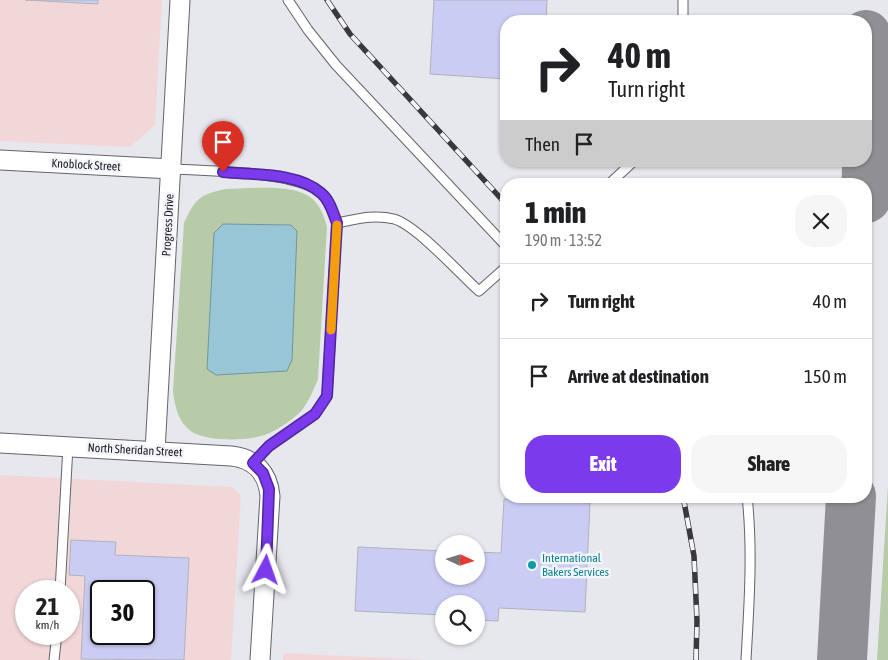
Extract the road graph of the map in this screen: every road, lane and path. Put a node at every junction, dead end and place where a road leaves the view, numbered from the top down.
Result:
1 (180, 0) edge
2 (288, 0) edge
3 (683, 0) edge
4 (683, 15) edge
5 (0, 160) edge
6 (627, 167) edge
7 (172, 169) junction
8 (616, 178) edge
9 (337, 223) junction
10 (500, 240) edge
11 (500, 272) edge
12 (0, 443) edge
13 (68, 446) junction
14 (155, 451) junction
15 (258, 468) junction
16 (748, 503) edge
17 (61, 580) edge
18 (56, 645) edge
19 (54, 660) edge
20 (260, 660) edge
21 (746, 660) edge

1 - 7 street, Progress Drive
2 - 10 lane
3 - 4 lane
5 - 7 street, Knoblock Street
6 - 8 lane
7 - 9 lane
7 - 14 street, Progress Drive
9 - 11 lane
9 - 15 lane
12 - 13 street, North Sheridan Street
13 - 14 street, North Sheridan Street
13 - 17 lane
14 - 15 street, North Sheridan Street
15 - 20 street
16 - 21 lane
18 - 19 lane

